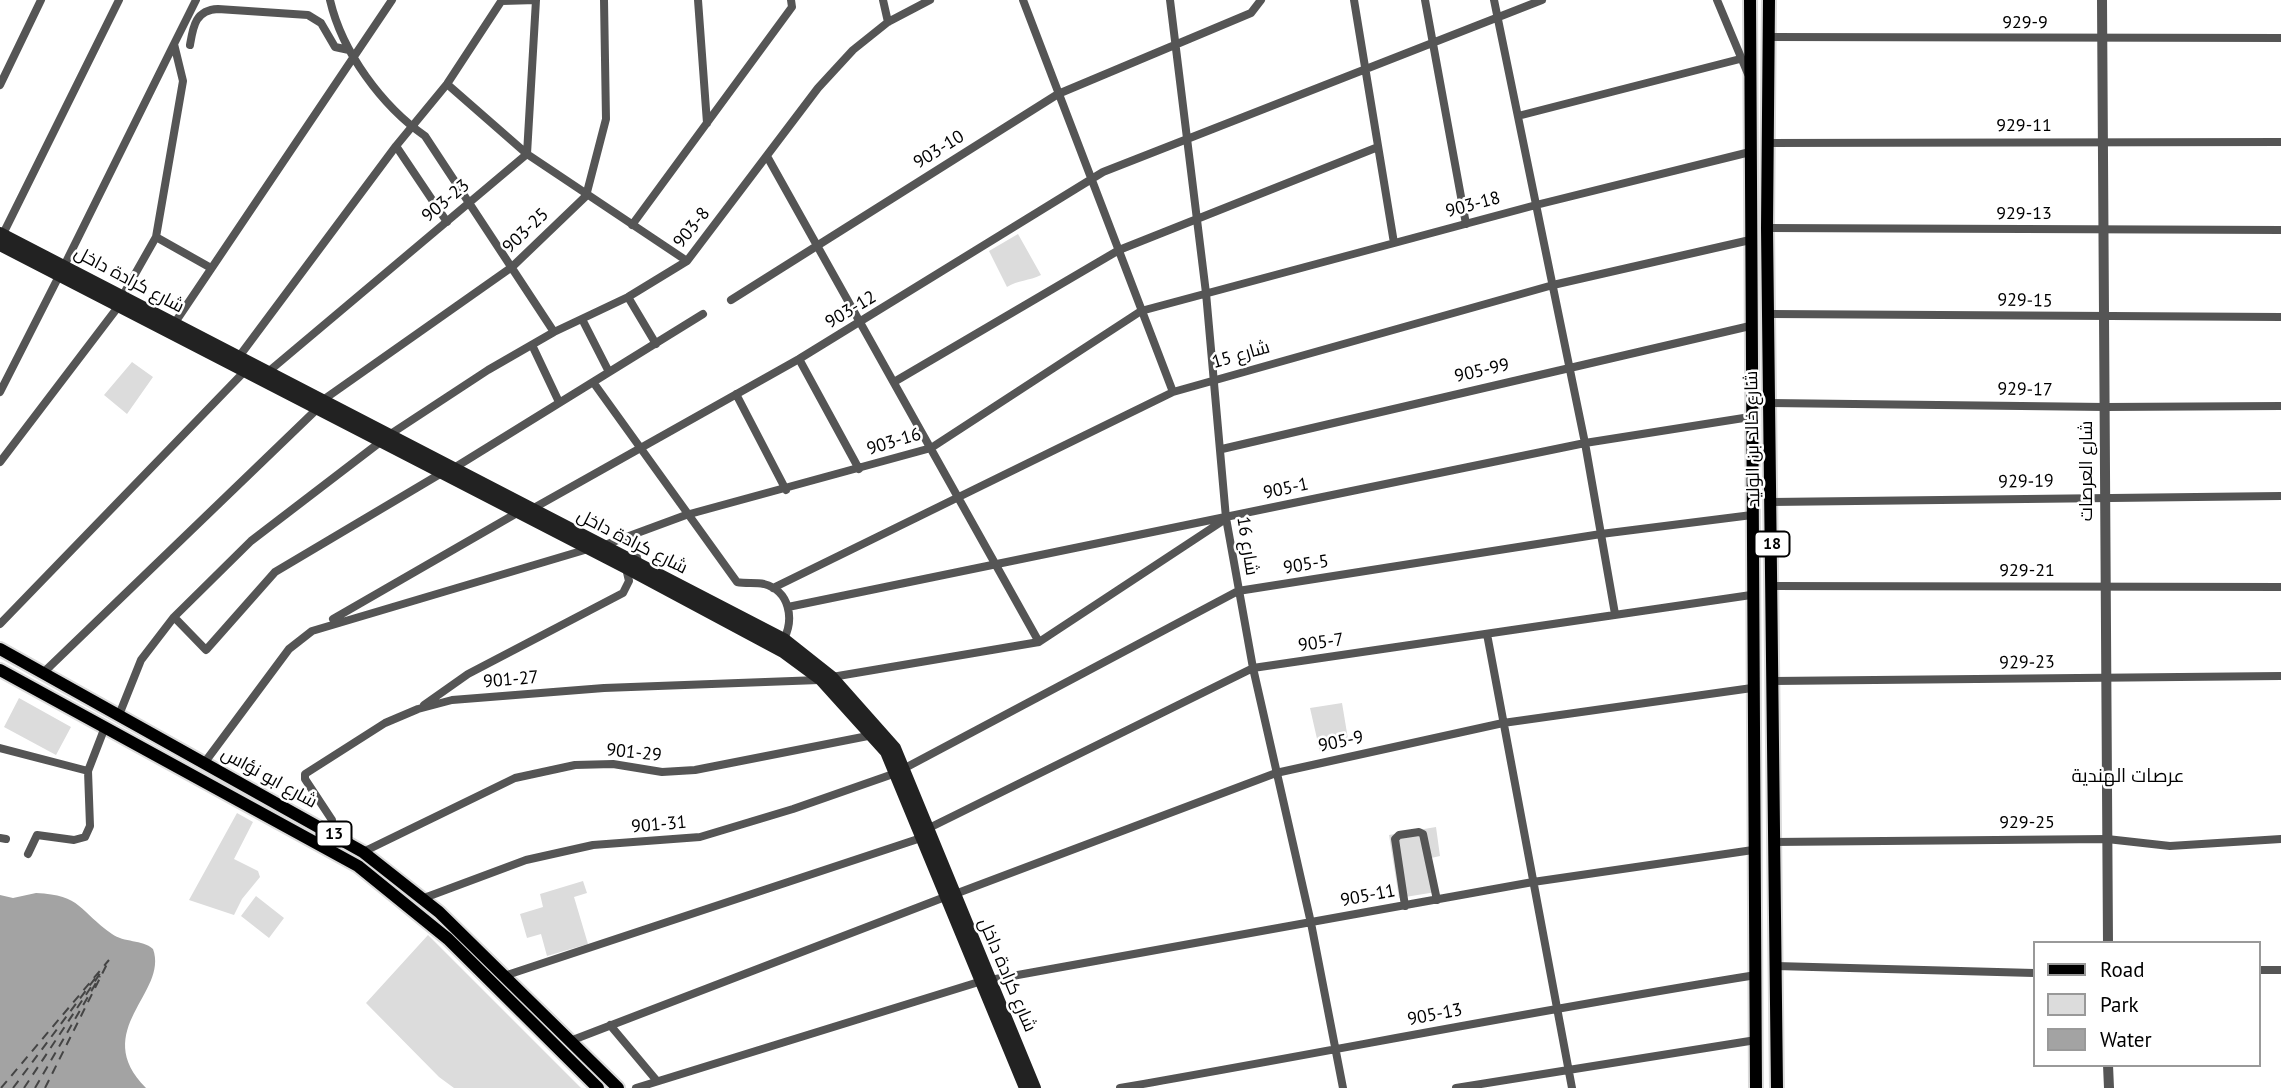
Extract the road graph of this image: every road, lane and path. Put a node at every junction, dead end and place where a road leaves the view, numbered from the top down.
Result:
1 (41, 0) edge
2 (119, 0) edge
3 (196, 0) edge
4 (330, 0) edge
5 (393, 0) edge
6 (502, 0) edge
7 (536, 0) edge
8 (604, 0) edge
9 (698, 0) edge
10 (791, 0) edge
11 (883, 0) edge
12 (930, 0) edge
13 (1023, 0) edge
14 (1170, 0) edge
15 (1261, 0) edge
16 (1354, 0) edge
17 (1425, 0) edge
18 (1494, 0) edge
19 (1542, 0) edge
20 (1717, 0) edge
21 (1750, 0) edge
22 (1769, 0) edge
23 (2102, 0) edge
24 (1498, 17) junction
25 (888, 22) junction
26 (1769, 37) junction
27 (2281, 38) edge
28 (2102, 39) junction
29 (1433, 43) junction
30 (174, 44) junction
31 (190, 46) dead end
32 (1175, 46) junction
33 (351, 54) junction
34 (1740, 59) junction
35 (1366, 69) junction
36 (1751, 80) junction
37 (447, 84) junction
38 (0, 85) edge
39 (1058, 94) junction
40 (1518, 116) junction
41 (707, 123) junction
42 (411, 127) junction
43 (1186, 139) junction
44 (2103, 142) junction
45 (2281, 142) edge
46 (1767, 143) junction
47 (396, 146) junction
48 (1378, 147) junction
49 (1750, 152) junction
50 (527, 154) junction
51 (768, 158) junction
52 (1093, 179) junction
53 (586, 196) junction
54 (469, 203) junction
55 (1536, 205) junction
56 (1195, 219) junction
57 (447, 222) junction
58 (1466, 224) junction
59 (632, 225) junction
60 (1767, 228) junction
61 (2104, 230) junction
62 (2281, 230) edge
63 (1, 237) edge
64 (156, 237) junction
65 (1750, 240) junction
66 (1394, 243) junction
67 (818, 245) junction
68 (1119, 250) junction
69 (687, 261) junction
70 (512, 267) junction
71 (211, 268) junction
72 (61, 271) junction
73 (1553, 285) junction
74 (1206, 293) junction
75 (628, 297) junction
76 (731, 300) dead end
77 (120, 302) junction
78 (1141, 311) junction
79 (702, 314) dead end
80 (1770, 314) junction
81 (2104, 317) junction
82 (2281, 317) edge
83 (583, 321) junction
84 (859, 323) junction
85 (174, 324) junction
86 (1750, 326) junction
87 (554, 332) junction
88 (656, 344) junction
89 (532, 345) junction
90 (239, 358) junction
91 (799, 359) junction
92 (1570, 366) junction
93 (268, 372) junction
94 (608, 372) junction
95 (243, 373) junction
96 (1214, 379) junction
97 (593, 382) junction
98 (894, 382) junction
99 (0, 392) edge
100 (1173, 392) junction
101 (736, 394) junction
102 (559, 402) junction
103 (1770, 402) junction
104 (320, 405) junction
105 (2281, 405) edge
106 (2105, 407) junction
107 (1750, 417) junction
108 (384, 439) junction
109 (1585, 443) junction
110 (638, 447) junction
111 (931, 448) junction
112 (1222, 449) junction
113 (0, 462) edge
114 (454, 468) junction
115 (859, 469) junction
116 (440, 474) junction
117 (786, 490) junction
118 (958, 496) junction
119 (2105, 496) junction
120 (2281, 496) edge
121 (1772, 502) junction
122 (532, 509) junction
123 (517, 513) junction
124 (686, 515) junction
125 (1752, 515) junction
126 (1226, 518) junction
127 (1601, 534) junction
128 (632, 535) junction
129 (602, 546) junction
130 (588, 549) junction
131 (996, 564) junction
132 (642, 567) junction
133 (626, 568) junction
134 (1772, 586) junction
135 (2106, 587) junction
136 (2281, 587) edge
137 (773, 588) junction
138 (1238, 591) junction
139 (1751, 595) junction
140 (789, 607) junction
141 (1615, 614) junction
142 (174, 617) junction
143 (0, 624) edge
144 (321, 626) junction
145 (1487, 634) junction
146 (784, 639) junction
147 (1039, 642) junction
148 (0, 649) edge
149 (1253, 668) junction
150 (0, 670) edge
151 (43, 673) junction
152 (2281, 676) edge
153 (827, 678) junction
154 (2106, 678) junction
155 (1773, 681) junction
156 (1752, 688) junction
157 (418, 709) junction
158 (119, 715) junction
159 (1503, 723) junction
160 (105, 727) junction
161 (873, 735) junction
162 (0, 748) edge
163 (205, 762) junction
164 (900, 770) junction
165 (88, 771) junction
166 (1276, 773) junction
167 (332, 832) junction
168 (925, 833) junction
169 (2107, 839) junction
170 (2281, 839) edge
171 (1773, 842) junction
172 (327, 848) junction
173 (1753, 850) junction
174 (363, 852) junction
175 (28, 854) dead end
176 (1533, 882) junction
177 (950, 895) junction
178 (424, 898) junction
179 (1437, 900) junction
180 (1405, 906) junction
181 (1311, 923) junction
182 (2108, 941) edge
183 (1776, 966) junction
184 (2260, 970) edge
185 (2281, 970) edge
186 (2032, 972) edge
187 (1756, 975) junction
188 (504, 976) junction
189 (986, 981) junction
190 (1557, 1007) junction
191 (610, 1025) junction
192 (1756, 1040) junction
193 (570, 1041) junction
194 (1336, 1051) junction
195 (2108, 1067) edge
196 (1569, 1071) junction
197 (657, 1081) junction
198 (598, 1088) edge
199 (618, 1088) edge
200 (636, 1088) edge
201 (1025, 1088) edge
202 (1035, 1088) edge
203 (1120, 1088) edge
204 (1343, 1088) edge
205 (1456, 1088) edge
206 (1572, 1088) edge
207 (1756, 1088) edge
208 (1777, 1088) edge
209 (2109, 1088) edge

1 - 38 street
2 - 63 street
3 - 30 street
4 - 33 street
5 - 33 street
6 - 7 street
6 - 37 street
7 - 50 street
8 - 53 street
9 - 41 street
10 - 41 street
11 - 25 street
12 - 25 street, 903-8
13 - 39 street
14 - 32 street, شارع 16
15 - 32 street, 903-10
16 - 35 street
17 - 29 street
18 - 24 street
19 - 24 street, 903-12
20 - 34 street
21 - 36 main road, شارع خالد بن الوليد / 18
22 - 26 main road, شارع خالد بن الوليد / 18
23 - 28 street, شارع العرصات
24 - 29 street, 903-12
24 - 40 street
25 - 51 street, 903-8
26 - 28 street, 929-9
26 - 46 main road, شارع خالد بن الوليد / 18
27 - 28 street, 929-9
28 - 44 street, شارع العرصات
29 - 35 street, 903-12
29 - 58 street
30 - 64 street
30 - 72 street
31 - 33 street
32 - 39 street, 903-10
32 - 43 street, شارع 16
33 - 42 street
33 - 71 street
34 - 36 street
34 - 40 street
35 - 43 street, 903-12
35 - 48 street
36 - 49 main road, شارع خالد بن الوليد / 18
37 - 42 street
37 - 50 street
39 - 52 street
39 - 67 street, 903-10
40 - 55 street
41 - 59 street
42 - 47 street
42 - 54 street
43 - 52 street, 903-12
43 - 56 street, شارع 16
44 - 45 street, 929-11
44 - 46 street, 929-11
44 - 61 street, شارع العرصات
46 - 60 main road, شارع خالد بن الوليد / 18
47 - 57 street
47 - 90 street
48 - 56 street
48 - 66 street
49 - 55 street, 903-18
49 - 65 main road, شارع خالد بن الوليد / 18
50 - 53 street
50 - 54 street, 903-23
51 - 67 street
51 - 69 street, 903-8
52 - 68 street
52 - 84 street, 903-12
53 - 59 street
53 - 70 street, 903-25
54 - 57 street, 903-23
54 - 70 street
55 - 58 street, 903-18
55 - 73 street
56 - 68 street
56 - 74 street, شارع 16
57 - 93 street, 903-23
58 - 66 street, 903-18
59 - 69 street
60 - 61 street, 929-13
60 - 80 main road, شارع خالد بن الوليد / 18
61 - 62 street, 929-13
61 - 81 street, شارع العرصات
63 - 72 main road, شارع كرادة داخل
64 - 71 street
64 - 77 street
65 - 73 street, شارع 15
65 - 86 main road, شارع خالد بن الوليد / 18
66 - 74 street, 903-18
67 - 76 street, 903-10
67 - 84 street
68 - 78 street
68 - 98 street
69 - 75 street, 903-8
70 - 87 street
70 - 104 street, 903-25
71 - 85 street
72 - 77 main road, شارع كرادة داخل
72 - 99 street
73 - 92 street
73 - 96 street, شارع 15
74 - 78 street, 903-16
74 - 96 street, شارع 16
75 - 83 street, 903-8
75 - 88 street
77 - 85 main road, شارع كرادة داخل
77 - 95 main road, شارع كرادة داخل
77 - 113 street
78 - 100 street
78 - 111 street, 903-16
79 - 88 street
80 - 81 street, 929-15
80 - 103 main road, شارع خالد بن الوليد / 18
81 - 82 street, 929-15
81 - 106 street, شارع العرصات
83 - 87 street, 903-8
83 - 94 street
84 - 91 street, 903-12
84 - 98 street
85 - 90 main road, شارع كرادة داخل
86 - 92 street, 905-99
86 - 107 main road, شارع خالد بن الوليد / 18
87 - 89 street, 903-8
88 - 94 street
89 - 102 street
89 - 108 street, 903-8
90 - 93 main road, شارع كرادة داخل
91 - 101 street, 903-12
91 - 115 street
92 - 109 street
92 - 112 street, 905-99
93 - 104 main road, شارع كرادة داخل
94 - 97 street
95 - 104 main road, شارع كرادة داخل
95 - 143 street
96 - 100 street, شارع 15
96 - 112 street, شارع 16
97 - 102 street
97 - 110 street
98 - 111 street
100 - 118 street, شارع 15
101 - 110 street, 903-12
101 - 117 street
102 - 114 street
103 - 106 street, 929-17
103 - 121 main road, شارع خالد بن الوليد / 18
104 - 108 main road, شارع كرادة داخل
104 - 151 street, 903-25
105 - 106 street, 929-17
106 - 119 street, شارع العرصات
107 - 109 street, 905-1
107 - 125 main road, شارع خالد بن الوليد / 18
108 - 114 main road, شارع كرادة داخل
108 - 116 main road, شارع كرادة داخل
108 - 142 street, 903-8
109 - 126 street, 905-1
109 - 127 street
110 - 122 street, 903-12
110 - 124 street
111 - 115 street, 903-16
111 - 118 street
112 - 126 street, شارع 16
114 - 122 main road, شارع كرادة داخل
115 - 117 street, 903-16
116 - 123 main road, شارع كرادة داخل
116 - 142 street
117 - 124 street, 903-16
118 - 131 street
118 - 137 street, شارع 15
119 - 120 street, 929-19
119 - 121 street, 929-19
119 - 135 street, شارع العرصات
121 - 134 main road, شارع خالد بن الوليد / 18
122 - 129 main road, شارع كرادة داخل
123 - 130 main road, شارع كرادة داخل
123 - 144 street
124 - 128 street, 903-16
124 - 137 street
125 - 127 street, 905-5
125 - 139 main road, شارع خالد بن الوليد / 18
126 - 131 street, 905-1
126 - 138 street, شارع 16
126 - 147 street
127 - 138 street, 905-5
127 - 141 street
128 - 129 street, 903-16
128 - 132 street
129 - 132 main road, شارع كرادة داخل
130 - 133 main road, شارع كرادة داخل
130 - 144 street
131 - 140 street, 905-1
131 - 147 street
132 - 146 main road, شارع كرادة داخل
133 - 153 main road, شارع كرادة داخل
133 - 157 street
134 - 135 street, 929-21
134 - 155 main road, شارع خالد بن الوليد / 18
135 - 136 street, 929-21
135 - 154 street, شارع العرصات
137 - 140 street
138 - 149 street, شارع 16
138 - 164 street, 905-5
139 - 141 street, 905-7
139 - 156 main road, شارع خالد بن الوليد / 18
140 - 146 street
141 - 145 street, 905-7
142 - 158 street, 903-8
144 - 163 street
145 - 149 street, 905-7
145 - 159 street
146 - 153 main road, شارع كرادة داخل
147 - 153 street, 901-27
148 - 151 main road, شارع ابو نؤاس / 13
149 - 166 street, شارع 16
149 - 168 street, 905-7
150 - 160 main road, شارع ابو نؤاس / 13
151 - 158 main road, شارع ابو نؤاس / 13
152 - 154 street, 929-23
153 - 157 street, 901-27
153 - 161 main road, شارع كرادة داخل
153 - 164 main road, شارع كرادة داخل
154 - 155 street, 929-23
154 - 169 street, شارع العرصات
155 - 171 main road, شارع خالد بن الوليد / 18
156 - 159 street, 905-9
156 - 173 main road, شارع خالد بن الوليد / 18
157 - 167 street, 901-27
158 - 163 main road, شارع ابو نؤاس / 13
159 - 166 street, 905-9
159 - 176 street
160 - 165 street
160 - 172 main road, شارع ابو نؤاس / 13
161 - 164 main road, شارع كرادة داخل
161 - 174 street, 901-29
162 - 165 street
163 - 167 main road, شارع ابو نؤاس / 13
164 - 168 main road, شارع كرادة داخل
164 - 178 street, 901-31
165 - 175 street
166 - 177 street, 905-9
166 - 181 street, شارع 16
167 - 172 street
167 - 174 main road, شارع ابو نؤاس / 13
168 - 177 main road, شارع كرادة داخل
168 - 188 street, 905-7
169 - 170 street, 929-25
169 - 171 street, 929-25
169 - 182 street, شارع العرصات
171 - 183 main road, شارع خالد بن الوليد / 18
172 - 198 main road, شارع ابو نؤاس / 13
173 - 176 street, 905-11
173 - 187 main road, شارع خالد بن الوليد / 18
174 - 178 main road, شارع ابو نؤاس / 13
176 - 179 street, 905-11
176 - 190 street
177 - 189 main road, شارع كرادة داخل
177 - 191 street, 905-9
178 - 188 main road, شارع ابو نؤاس / 13
179 - 180 street, 905-11
179 - 180 street
180 - 181 street, 905-11
181 - 189 street, 905-11
181 - 194 street, شارع 16
183 - 186 street
183 - 208 main road, شارع خالد بن الوليد / 18
184 - 185 street
187 - 190 street, 905-13
187 - 192 main road, شارع خالد بن الوليد / 18
188 - 193 main road, شارع ابو نؤاس / 13
189 - 197 street, 905-11
189 - 201 main road, شارع كرادة داخل
189 - 202 main road, شارع كرادة داخل
190 - 194 street, 905-13
190 - 196 street
191 - 193 street, 905-9
191 - 197 street
192 - 196 street
192 - 207 main road, شارع خالد بن الوليد / 18
193 - 199 main road, شارع ابو نؤاس / 13
194 - 203 street, 905-13
194 - 204 street, شارع 16
195 - 209 street
196 - 205 street
196 - 206 street
197 - 200 street, 905-11

